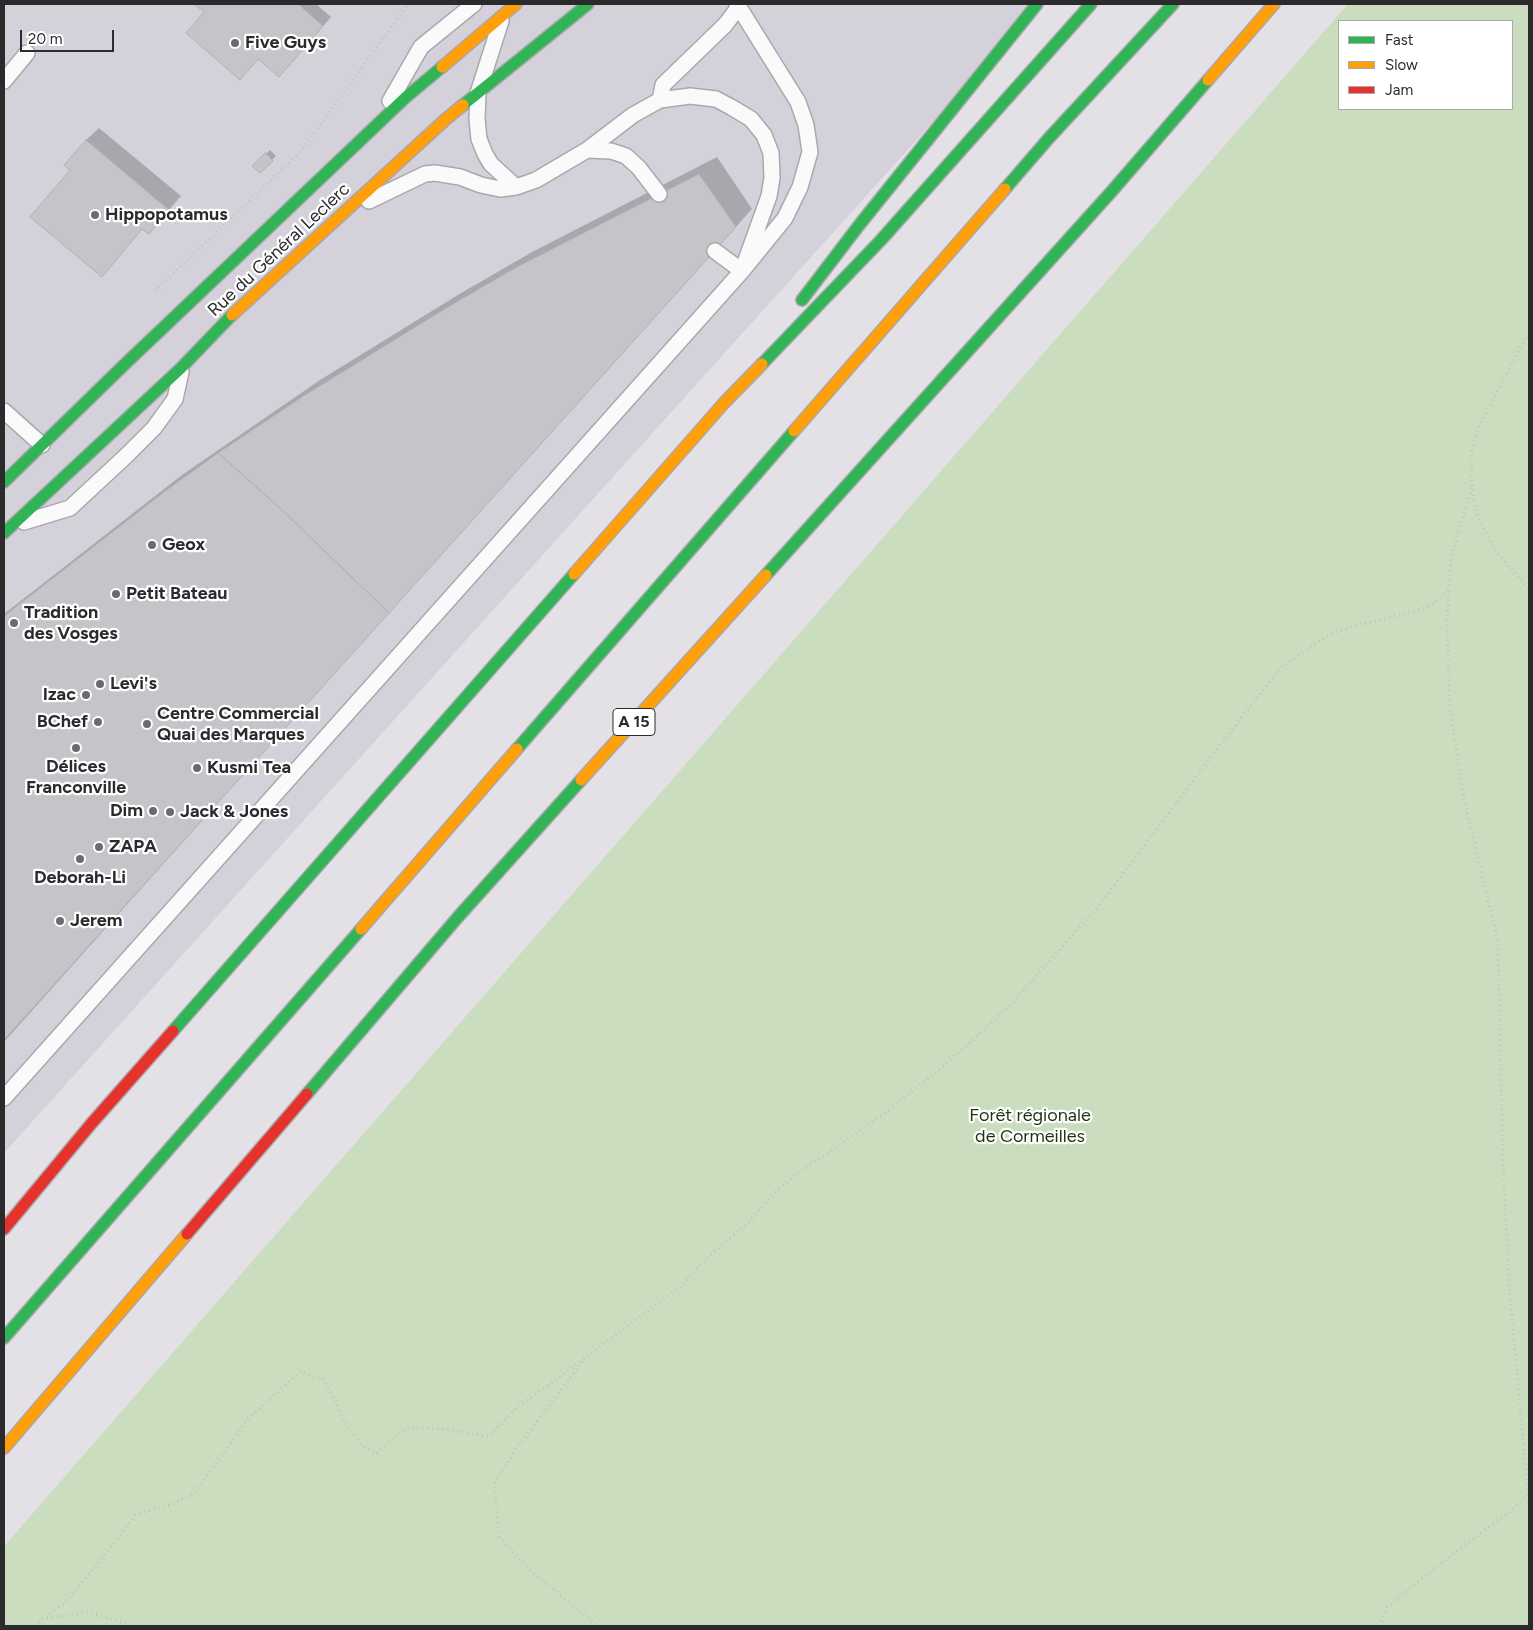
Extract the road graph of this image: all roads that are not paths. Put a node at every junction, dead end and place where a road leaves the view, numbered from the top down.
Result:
1 (474, 4) edge
2 (588, 4) edge
3 (1037, 4) edge
4 (1091, 4) edge
5 (1173, 4) edge
6 (1274, 4) edge
7 (738, 6) edge
8 (510, 8) edge
9 (27, 54) dead end
10 (4, 81) edge
11 (478, 94) junction
12 (660, 100) junction
13 (374, 129) junction
14 (587, 150) junction
15 (516, 187) junction
16 (659, 194) dead end
17 (343, 214) junction
18 (715, 251) dead end
19 (742, 271) junction
20 (795, 310) dead end
21 (784, 325) dead end
22 (181, 368) junction
23 (724, 403) junction
24 (4, 411) edge
25 (42, 445) junction
26 (4, 482) edge
27 (7, 530) edge
28 (4, 1098) edge
29 (91, 1124) junction
30 (4, 1215) edge
31 (4, 1229) edge
32 (4, 1338) edge
33 (4, 1448) edge

1 - 13 lane
2 - 11 main road, Rue du Général Leclerc
3 - 20 main road
4 - 23 main road
5 - 32 main road
6 - 33 main road, A 15
7 - 12 lane
7 - 19 lane
8 - 11 lane
8 - 13 main road, Rue du Général Leclerc
9 - 10 lane
11 - 15 lane
11 - 17 main road, Rue du Général Leclerc
12 - 14 lane
12 - 19 lane
13 - 25 main road, Rue du Général Leclerc
14 - 15 lane
14 - 16 lane
15 - 17 lane
17 - 22 main road, Rue du Général Leclerc
18 - 19 lane
19 - 28 lane
21 - 23 main road
22 - 27 main road, Rue du Général Leclerc
22 - 27 lane
23 - 29 main road
24 - 25 lane
25 - 26 main road, Rue du Général Leclerc
29 - 30 main road
29 - 31 main road

